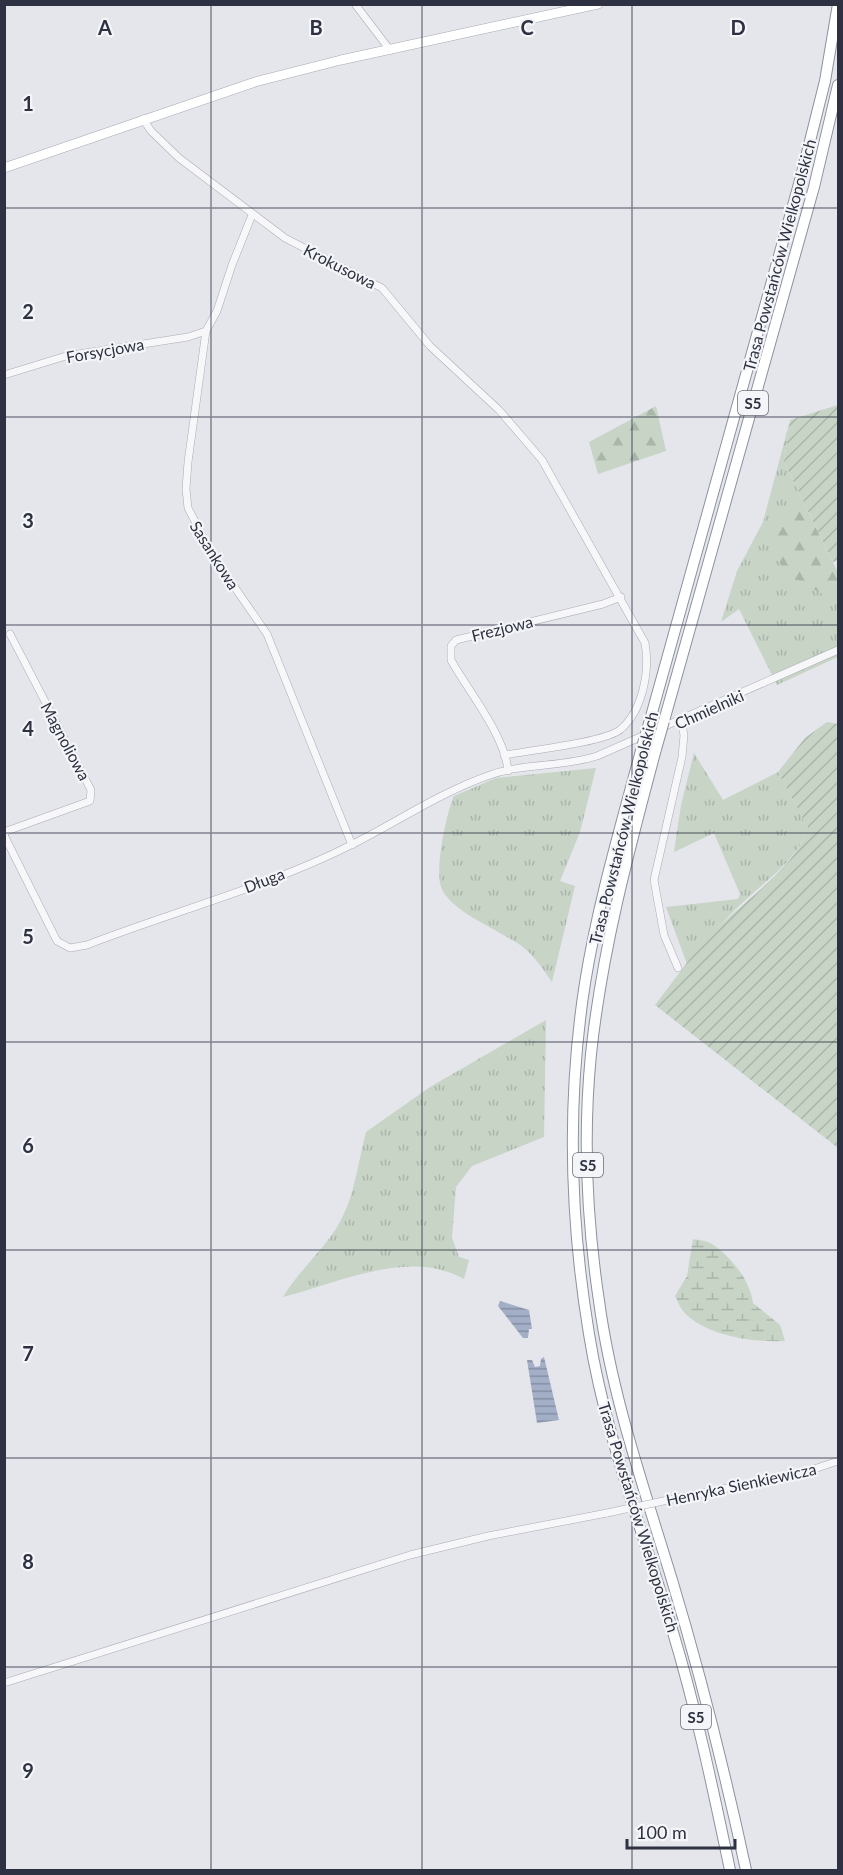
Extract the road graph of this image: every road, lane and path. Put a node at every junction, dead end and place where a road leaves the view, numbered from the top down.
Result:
1 (355, 4) edge
2 (598, 4) edge
3 (838, 4) edge
4 (390, 50) junction
5 (838, 85) edge
6 (143, 119) junction
7 (4, 168) edge
8 (252, 215) junction
9 (206, 331) junction
10 (4, 375) edge
11 (621, 597) junction
12 (10, 634) dead end
13 (838, 650) edge
14 (681, 721) junction
15 (504, 755) junction
16 (578, 762) joint
17 (508, 771) junction
18 (4, 833) edge
19 (352, 845) junction
20 (678, 968) dead end
21 (838, 1461) edge
22 (4, 1683) edge
23 (730, 1870) edge
24 (746, 1870) edge

1 - 4 street
2 - 4 main road
3 - 23 highway, Trasa Powstańców Wielkopolskich / S5, bridge
4 - 6 main road
5 - 24 highway, Trasa Powstańców Wielkopolskich / S5, bridge
6 - 7 main road
6 - 8 street, Krokusowa
8 - 9 street, Sasankowa
8 - 11 street, Krokusowa
9 - 10 street, Forsycjowa
9 - 19 street, Sasankowa
11 - 15 street, Krokusowa
11 - 15 street, Frezjowa
12 - 18 street, Magnoliowa
13 - 14 street, Chmielniki
14 - 16 street, Chmielniki
14 - 20 street
15 - 17 street, Frezjowa
16 - 17 street, Długa
17 - 19 street, Długa
18 - 19 street, Długa
21 - 22 street, Henryka Sienkiewicza, bridge

